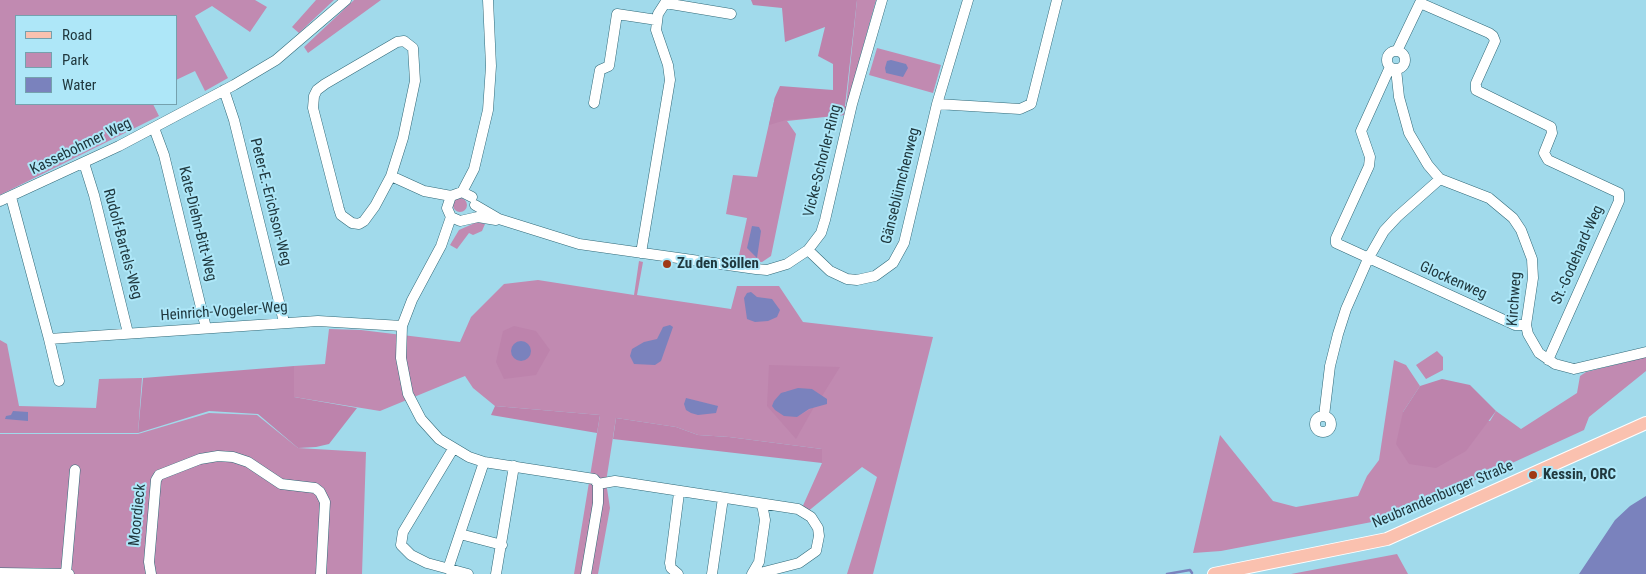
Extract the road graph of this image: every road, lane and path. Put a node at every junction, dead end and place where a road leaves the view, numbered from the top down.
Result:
1 (346, 0) edge
2 (488, 0) edge
3 (882, 0) edge
4 (968, 0) edge
5 (1057, 0) edge
6 (666, 2) edge
7 (731, 14) dead end
8 (657, 20) junction
9 (1397, 51) junction
10 (1393, 68) junction
11 (224, 90) junction
12 (594, 103) dead end
13 (937, 104) junction
14 (154, 128) junction
15 (84, 163) junction
16 (474, 169) junction
17 (391, 176) junction
18 (1440, 179) junction
19 (424, 191) junction
20 (462, 192) junction
21 (451, 196) junction
22 (10, 197) junction
23 (0, 201) edge
24 (474, 201) junction
25 (457, 216) junction
26 (500, 219) junction
27 (808, 250) junction
28 (641, 253) junction
29 (1368, 259) junction
30 (284, 322) junction
31 (1526, 325) junction
32 (402, 326) junction
33 (206, 328) junction
34 (128, 333) junction
35 (49, 339) junction
36 (1646, 352) edge
37 (1548, 360) junction
38 (59, 381) dead end
39 (1324, 416) dead end
40 (1646, 423) edge
41 (453, 449) junction
42 (484, 462) junction
43 (514, 466) junction
44 (75, 470) dead end
45 (598, 484) junction
46 (679, 493) junction
47 (724, 498) junction
48 (762, 504) junction
49 (460, 534) junction
50 (502, 545) junction
51 (448, 569) junction
52 (0, 572) edge
53 (68, 574) edge
54 (151, 574) edge
55 (321, 574) edge
56 (468, 574) edge
57 (496, 574) edge
58 (586, 574) edge
59 (678, 574) edge
60 (712, 574) edge
61 (754, 574) edge
62 (1214, 574) edge

1 - 11 street, Kassebohmer Weg
2 - 16 street
3 - 27 street, Vicke-Schorler-Ring
4 - 13 street, Gänseblümchenweg
5 - 13 street
6 - 7 street
6 - 8 street
8 - 12 street
8 - 28 street
9 - 10 street
9 - 10 street
9 - 37 street, St.-Godehard-Weg
10 - 18 street
10 - 29 street
11 - 14 street, Kassebohmer Weg
11 - 30 street, Peter-E.-Erichson-Weg
13 - 27 street, Gänseblümchenweg
14 - 15 street, Kassebohmer Weg
14 - 33 street, Kate-Diehn-Bitt-Weg
15 - 22 street, Kassebohmer Weg
15 - 34 street, Rudolf-Bartels-Weg
16 - 20 street
16 - 24 street
17 - 17 street
17 - 19 street
18 - 29 street
18 - 31 street, Kirchweg
19 - 21 street
19 - 25 street
20 - 21 street
20 - 24 street, Vicke-Schorler-Ring
21 - 25 street
22 - 23 street, Kassebohmer Weg
22 - 35 street
24 - 25 street
24 - 26 street, Vicke-Schorler-Ring
25 - 26 street, Vicke-Schorler-Ring
25 - 32 street
26 - 28 street, Vicke-Schorler-Ring
27 - 28 street, Vicke-Schorler-Ring
29 - 31 street, Glockenweg
29 - 39 street
30 - 32 street, Heinrich-Vogeler-Weg
30 - 33 street, Heinrich-Vogeler-Weg
31 - 37 street, Kirchweg
32 - 41 street
33 - 34 street, Heinrich-Vogeler-Weg
34 - 35 street, Heinrich-Vogeler-Weg
35 - 38 street
36 - 37 street, Kirchweg
40 - 62 main road, Neubrandenburger Straße
41 - 42 street
41 - 51 street
42 - 43 street
42 - 49 street
43 - 45 street
43 - 50 street
44 - 53 street
45 - 46 street
45 - 58 street
46 - 47 street
46 - 59 street
47 - 48 street
47 - 60 street
48 - 61 street
48 - 61 street
49 - 50 street
49 - 51 street
50 - 57 street
51 - 56 street
52 - 53 street
54 - 55 street, Moordieck

